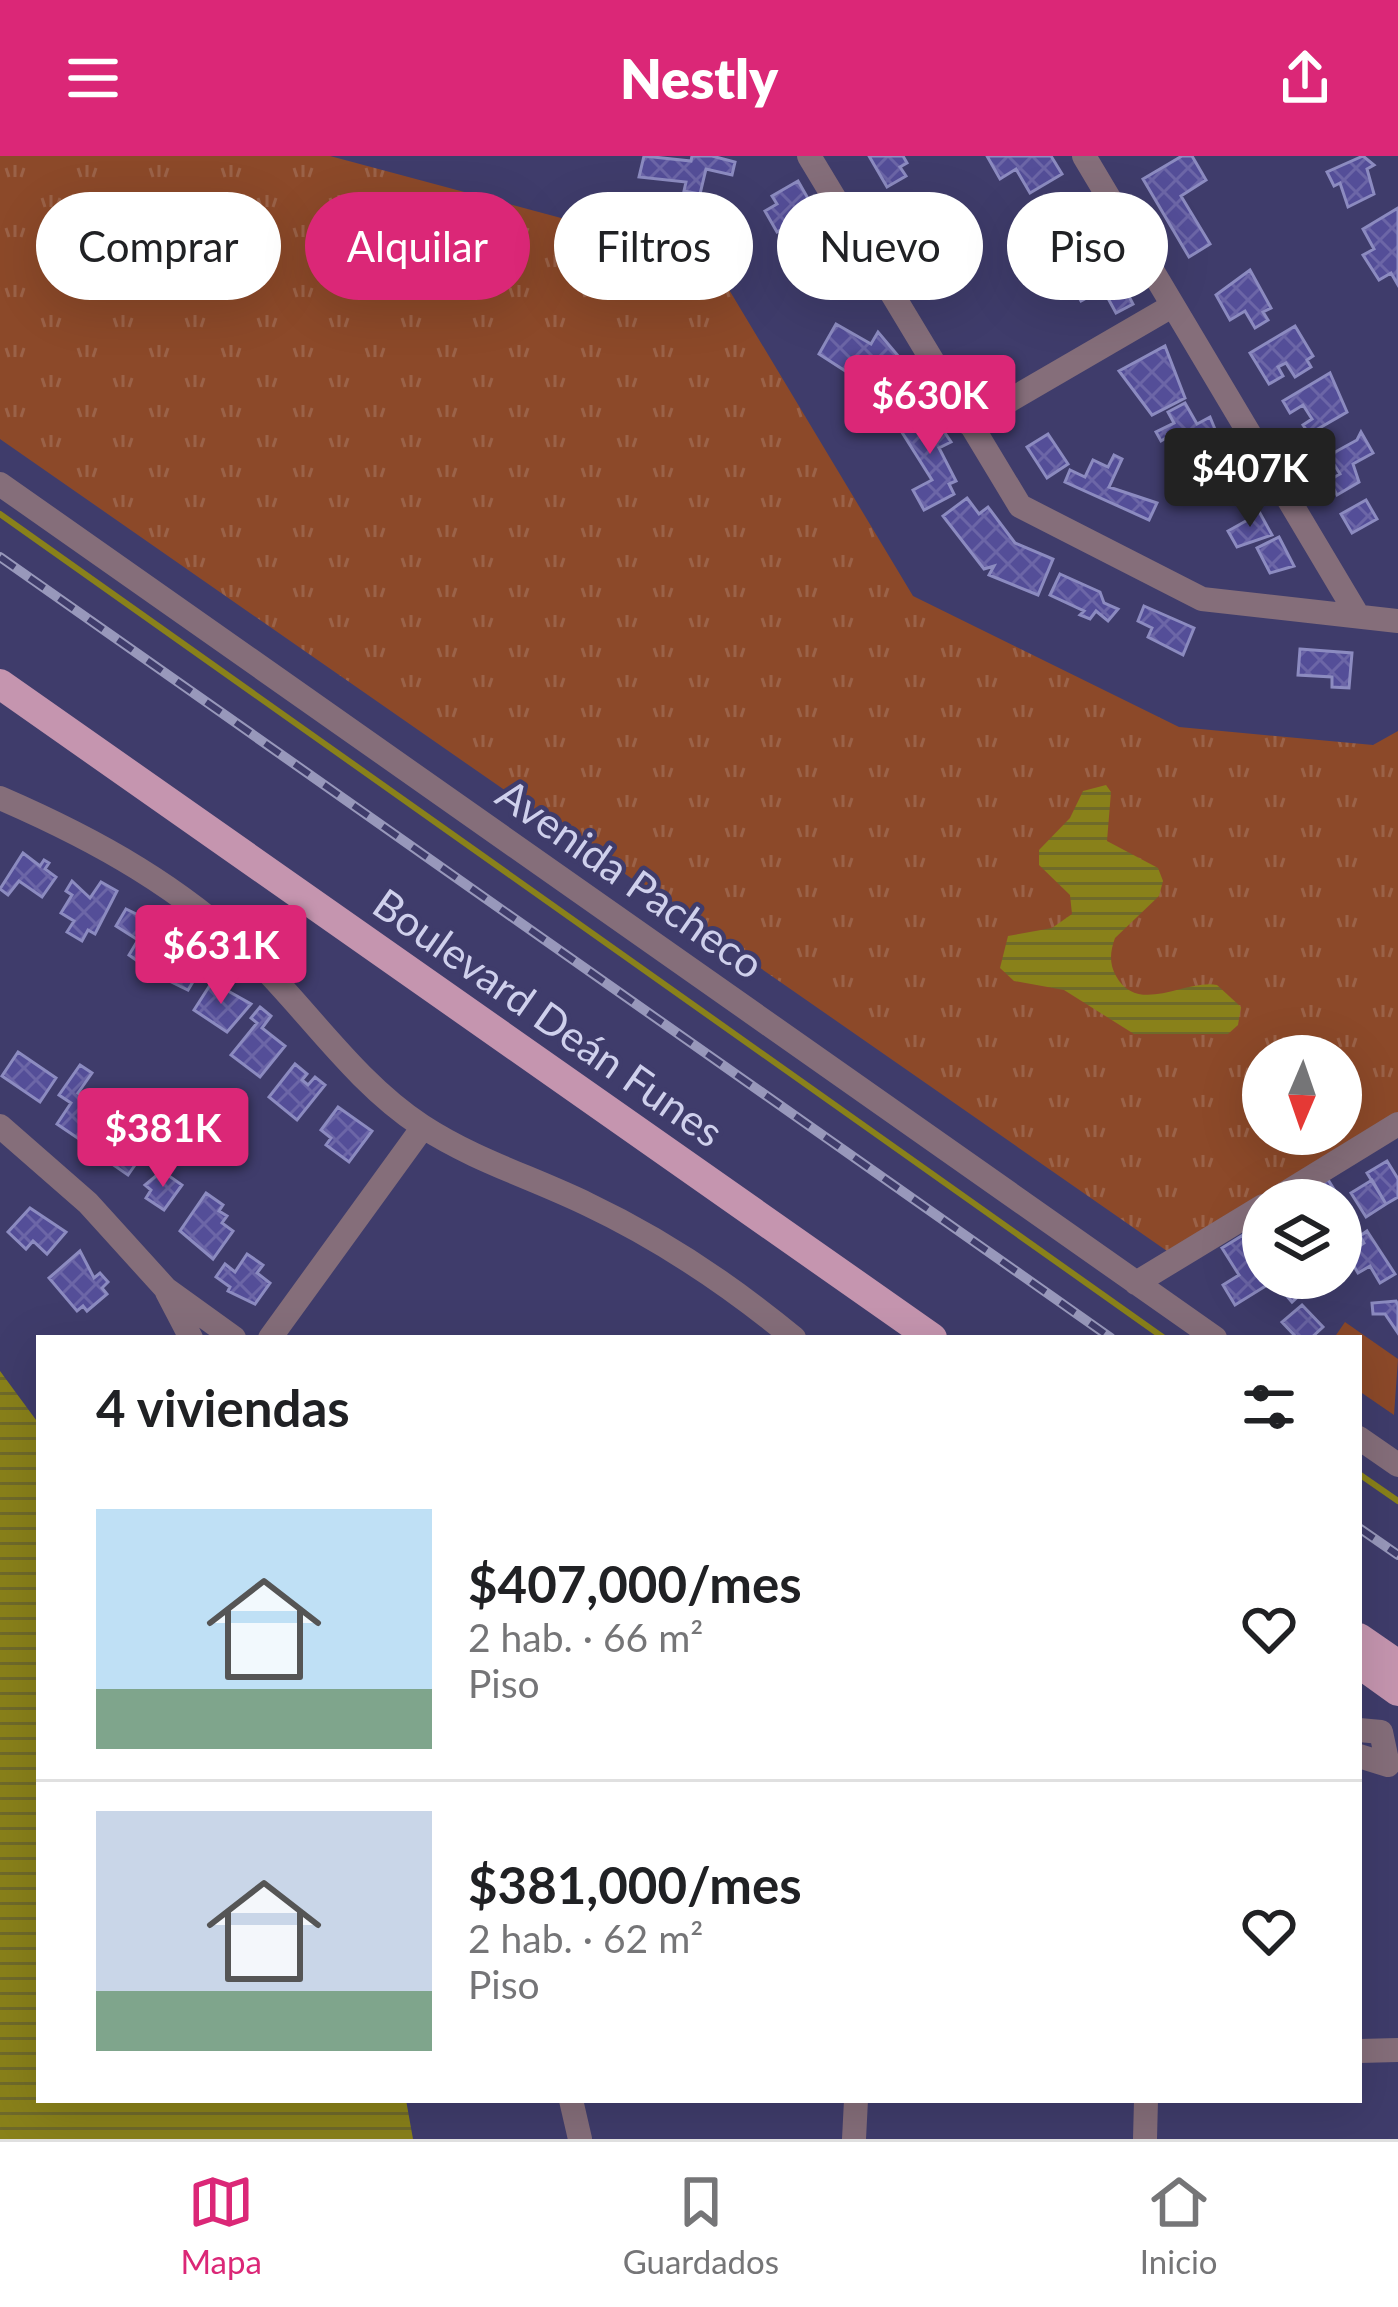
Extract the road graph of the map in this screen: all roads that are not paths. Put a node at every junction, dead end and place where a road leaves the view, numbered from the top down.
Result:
1 (809, 156) edge
2 (1084, 156) edge
3 (1172, 306) junction
4 (969, 424) junction
5 (0, 484) edge
6 (1358, 616) junction
7 (1398, 621) edge
8 (0, 684) edge
9 (0, 706) edge
10 (0, 798) edge
11 (1398, 1124) edge
12 (0, 1126) edge
13 (423, 1127) junction
14 (1308, 1179) edge
15 (1242, 1220) edge
16 (1136, 1283) junction
17 (166, 1289) junction
18 (189, 1335) edge
19 (230, 1335) edge
20 (272, 1335) edge
21 (790, 1335) edge
22 (893, 1335) edge
23 (928, 1335) edge
24 (1211, 1335) edge
25 (1362, 1640) edge
26 (1362, 1665) edge
27 (1398, 1665) edge
28 (1398, 1691) edge
29 (1362, 1730) edge
30 (1362, 1758) edge
31 (1393, 1776) edge
32 (1398, 2050) edge
33 (1362, 2051) edge
34 (572, 2103) edge
35 (856, 2103) edge
36 (1146, 2103) edge
37 (580, 2139) edge
38 (854, 2139) edge
39 (1145, 2139) edge

1 - 4 street
2 - 3 street
3 - 4 street
3 - 6 street
4 - 6 street
5 - 16 street, Avenida Pacheco
6 - 7 street
8 - 23 main road, Boulevard Deán Funes
9 - 22 main road, Boulevard Deán Funes
10 - 13 street
11 - 14 street
12 - 17 street
13 - 20 street
13 - 21 street
15 - 16 street
16 - 24 street, Avenida Pacheco
17 - 18 street
17 - 19 street
25 - 27 main road
26 - 28 main road
29 - 31 street
30 - 31 street
32 - 33 street
34 - 37 street
35 - 38 street
36 - 39 street

